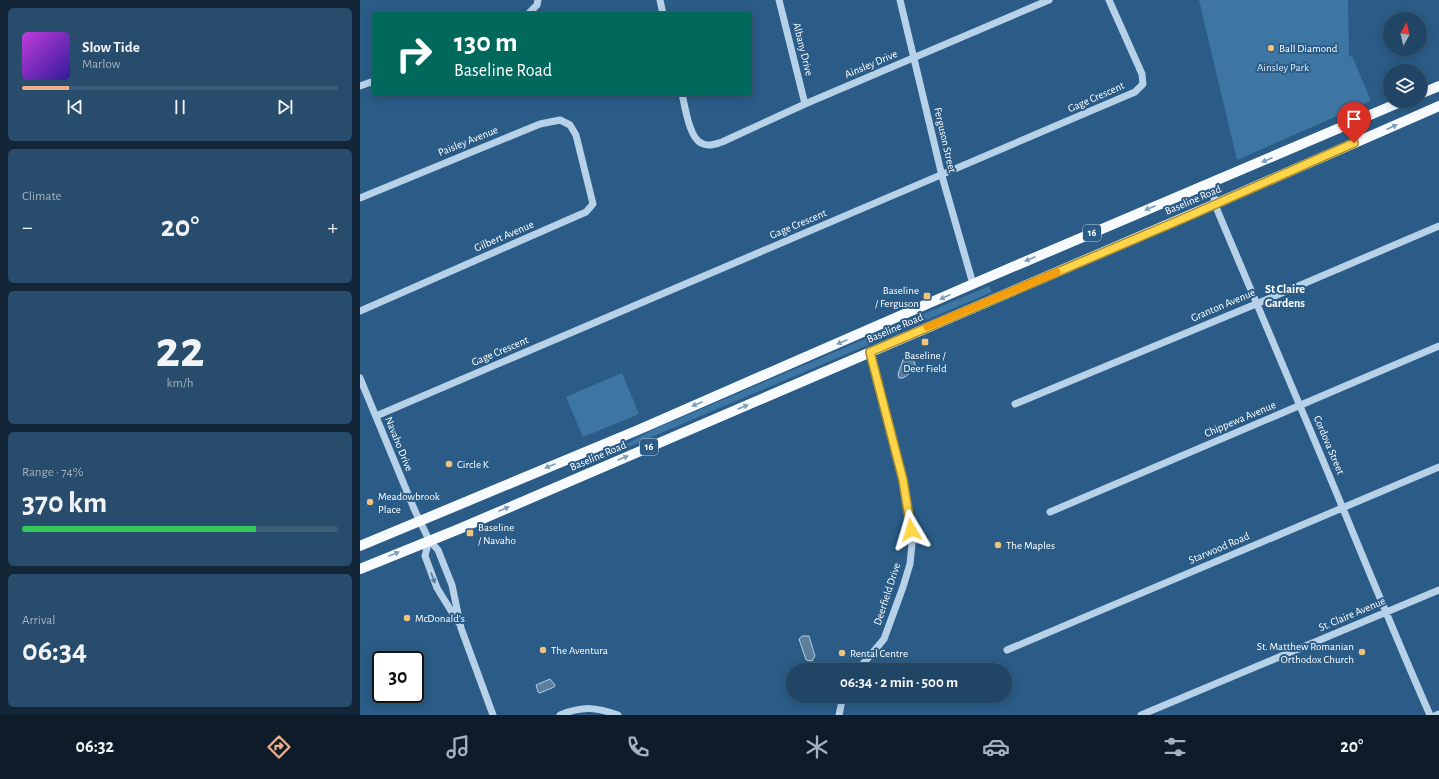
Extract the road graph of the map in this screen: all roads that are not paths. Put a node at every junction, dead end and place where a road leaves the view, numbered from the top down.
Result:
1 (538, 0) edge
2 (660, 0) edge
3 (779, 0) edge
4 (900, 0) edge
5 (1050, 0) edge
6 (1109, 0) edge
7 (530, 12) edge
8 (663, 12) edge
9 (915, 58) junction
10 (372, 82) edge
11 (360, 86) edge
12 (1439, 86) edge
13 (1427, 91) edge
14 (682, 96) edge
15 (805, 104) junction
16 (1439, 106) edge
17 (1387, 108) edge
18 (577, 139) joint
19 (942, 176) junction
20 (1212, 183) junction
21 (360, 198) edge
22 (1215, 204) junction
23 (1439, 226) edge
24 (973, 284) junction
25 (1256, 304) junction
26 (360, 310) edge
27 (1439, 346) edge
28 (870, 352) junction
29 (360, 378) edge
30 (1015, 404) dead end
31 (1300, 405) junction
32 (376, 416) junction
33 (1439, 467) edge
34 (1343, 508) junction
35 (1050, 512) dead end
36 (420, 521) junction
37 (429, 540) junction
38 (360, 546) edge
39 (360, 568) edge
40 (1439, 590) edge
41 (1385, 613) junction
42 (461, 628) junction
43 (1007, 650) dead end
44 (864, 663) edge
45 (842, 703) edge
46 (1439, 714) edge
47 (493, 715) edge
48 (560, 715) edge
49 (618, 715) edge
50 (839, 715) edge
51 (1141, 715) edge
52 (1430, 715) edge
53 (1436, 715) edge

1 - 7 street
2 - 8 street
3 - 15 street, Albany Drive
4 - 9 street, Ferguson Street
5 - 9 street, Ainsley Drive
6 - 19 street, Gage Crescent
9 - 15 street, Ainsley Drive
9 - 19 street, Ferguson Street
10 - 11 street
12 - 13 main road
14 - 15 street, Ainsley Drive
22 -> 16 main road, Baseline Road / 16
17 -> 20 main road, Baseline Road / 16
18 - 21 street, Paisley Avenue
18 - 26 street, Gilbert Avenue
19 - 24 street, Ferguson Street
19 - 32 street, Gage Crescent
20 - 22 street, Cordova Street
20 -> 24 main road, Baseline Road / 16
22 - 25 street, Cordova Street
22 - 28 main road, Baseline Road / 16
23 - 25 street, Granton Avenue
24 -> 36 main road, Baseline Road / 16
25 - 30 street, Granton Avenue
25 - 31 street, Cordova Street
27 - 31 street, Chippewa Avenue
37 -> 28 main road, Baseline Road / 16
28 - 44 street, Deerfield Drive
29 - 32 street, Navaho Drive
31 - 34 street, Cordova Street
31 - 35 street, Chippewa Avenue
32 - 36 street, Navaho Drive
33 - 34 street, Starwood Road
34 - 41 street, Cordova Street
34 - 43 street, Starwood Road
36 - 37 street, Navaho Drive
36 - 38 main road, Baseline Road / 16
39 -> 37 main road, Baseline Road / 16
37 - 42 street, Navaho Drive
37 -> 42 street, Navaho Drive
40 - 41 street, St. Claire Avenue
41 - 51 street, St. Claire Avenue
41 - 52 street, Cordova Street
42 - 47 street, Navaho Drive
45 - 50 street
46 - 53 street
48 - 49 street

